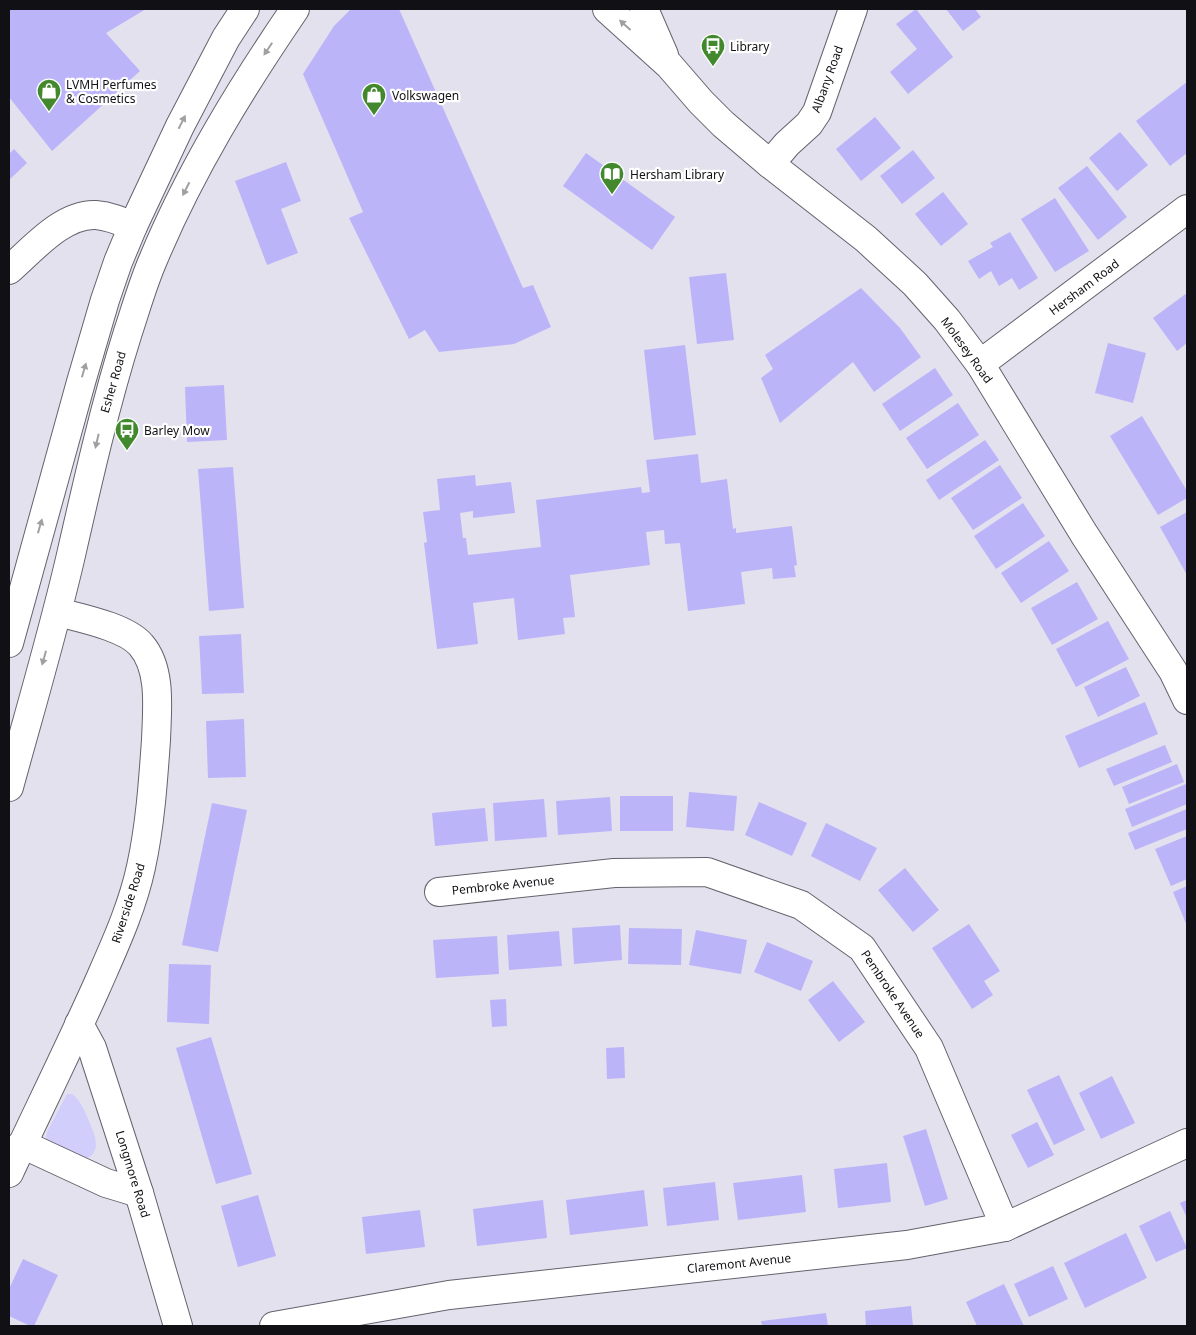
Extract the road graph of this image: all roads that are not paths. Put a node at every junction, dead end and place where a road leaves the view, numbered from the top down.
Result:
1 (245, 9) edge
2 (295, 9) edge
3 (607, 9) edge
4 (644, 9) edge
5 (853, 9) edge
6 (669, 65) junction
7 (770, 164) junction
8 (1187, 209) edge
9 (133, 226) junction
10 (9, 270) edge
11 (980, 364) junction
12 (58, 612) junction
13 (9, 643) edge
14 (1180, 667) edge
15 (1187, 700) edge
16 (9, 787) edge
17 (439, 892) dead end
18 (80, 1024) junction
19 (1187, 1143) edge
20 (22, 1144) junction
21 (9, 1173) edge
22 (140, 1193) junction
23 (1004, 1227) junction
24 (178, 1326) edge
25 (274, 1326) edge

9 -> 1 street
2 -> 12 street, Esher Road
6 -> 3 street, Molesey Road
4 - 6 street, Molesey Road
5 - 7 street, Albany Road
6 - 7 street, Molesey Road
7 - 11 street, Molesey Road
8 - 11 street, Hersham Road
9 - 10 street
13 -> 9 street
11 - 14 street, Molesey Road
12 -> 16 street, Esher Road
12 - 18 street, Riverside Road
14 - 15 street, Molesey Road
17 - 23 street, Pembroke Avenue
18 - 20 street, Riverside Road
18 - 22 street, Longmore Road
19 - 23 street, Claremont Avenue
20 - 21 street, Riverside Road
20 - 22 street
22 - 24 street, Longmore Road
23 - 25 street, Claremont Avenue

